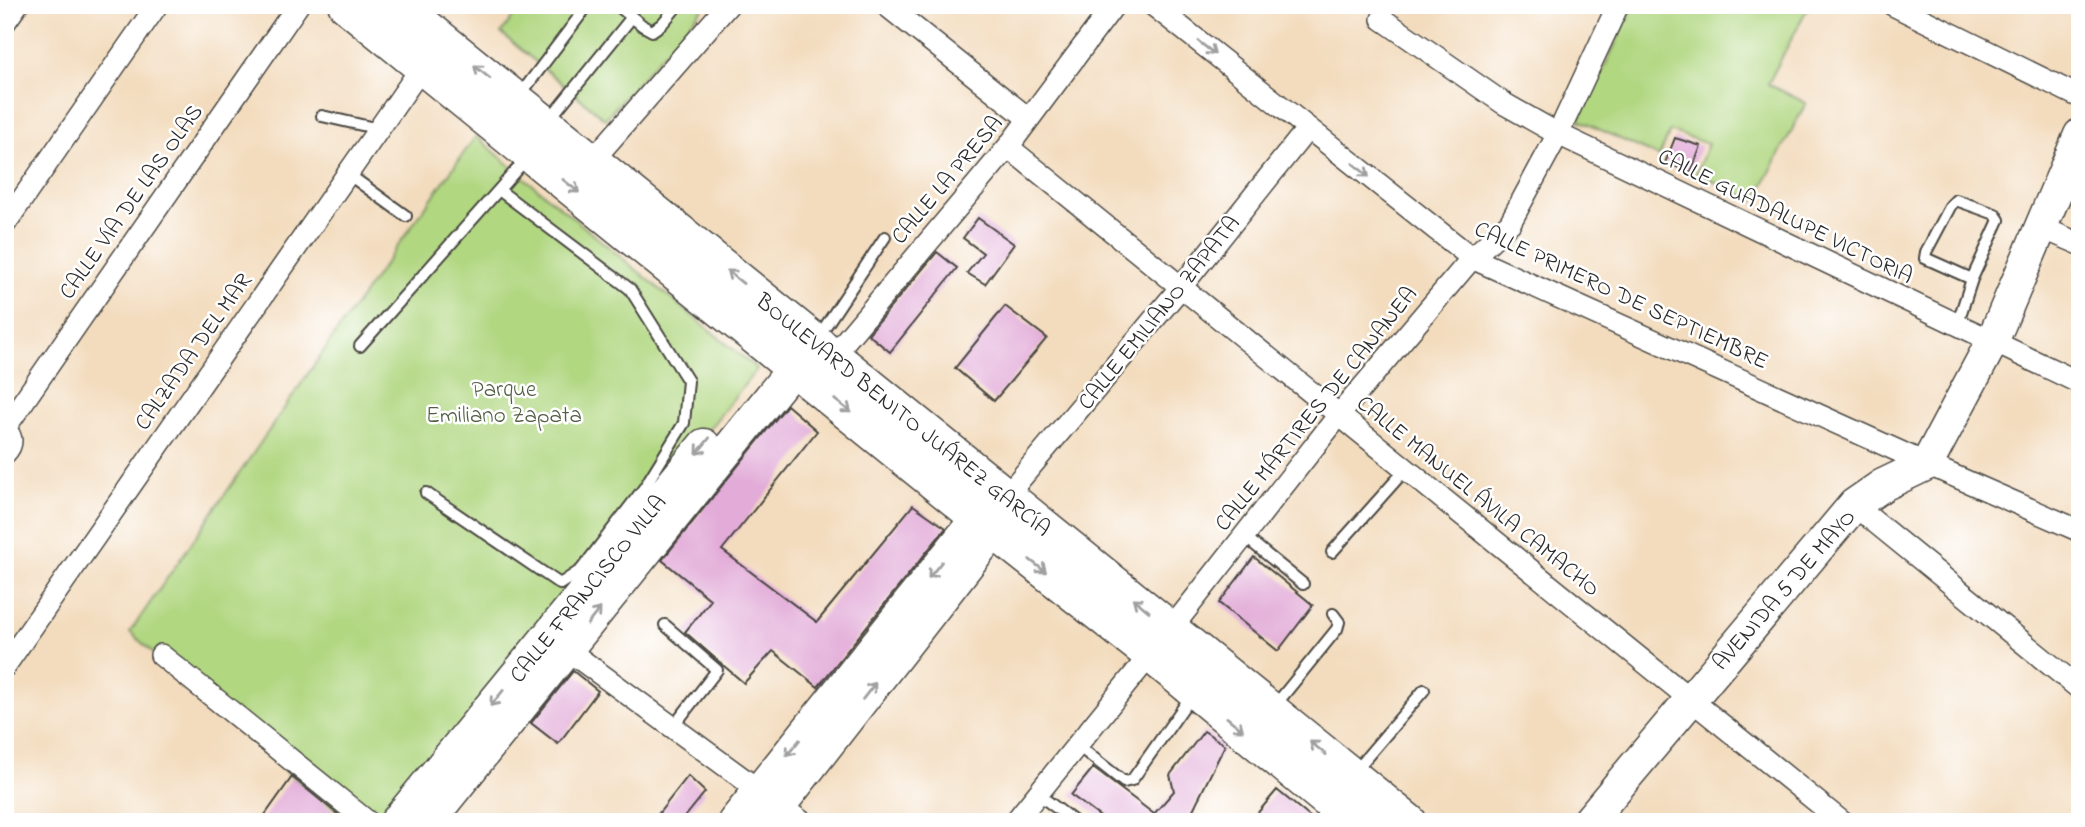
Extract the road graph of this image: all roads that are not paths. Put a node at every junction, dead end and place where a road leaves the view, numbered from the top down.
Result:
1 (17, 5) edge
2 (157, 5) edge
3 (298, 5) edge
4 (346, 5) edge
5 (399, 5) edge
6 (588, 5) edge
7 (677, 5) edge
8 (728, 5) edge
9 (886, 5) edge
10 (1114, 5) edge
11 (1153, 5) edge
12 (1618, 5) edge
13 (1893, 5) edge
14 (625, 9) edge
15 (1382, 19) dead end
16 (5, 22) edge
17 (422, 66) junction
18 (2080, 97) edge
19 (517, 100) junction
20 (322, 116) dead end
21 (1029, 119) junction
22 (1308, 128) junction
23 (379, 130) junction
24 (1558, 134) junction
25 (2080, 135) edge
26 (539, 138) junction
27 (1008, 147) junction
28 (592, 161) junction
29 (348, 174) junction
30 (499, 190) junction
31 (406, 216) dead end
32 (5, 224) edge
33 (2040, 227) junction
34 (886, 237) dead end
35 (2080, 244) edge
36 (1472, 258) junction
37 (1972, 279) junction
38 (1181, 287) junction
39 (1957, 326) junction
40 (1992, 342) junction
41 (360, 346) dead end
42 (806, 361) junction
43 (2080, 383) edge
44 (1339, 415) junction
45 (5, 428) edge
46 (5, 453) edge
47 (1927, 464) junction
48 (1406, 469) junction
49 (426, 493) dead end
50 (1006, 496) junction
51 (1854, 505) junction
52 (986, 524) junction
53 (2080, 531) edge
54 (1244, 537) junction
55 (1332, 551) dead end
56 (1303, 584) dead end
57 (1333, 614) dead end
58 (665, 625) dead end
59 (1161, 642) junction
60 (557, 643) junction
61 (161, 655) dead end
62 (5, 666) edge
63 (2080, 689) edge
64 (1424, 690) dead end
65 (1195, 692) junction
66 (1689, 699) junction
67 (1271, 710) junction
68 (673, 727) junction
69 (1077, 745) junction
70 (1351, 775) junction
71 (1038, 794) junction
72 (777, 810) edge
73 (368, 822) edge
74 (396, 822) edge
75 (428, 822) edge
76 (734, 822) edge
77 (1015, 822) edge
78 (1075, 822) edge
79 (1354, 822) edge
80 (1409, 822) edge
81 (1588, 822) edge
82 (1842, 822) edge

1 - 16 street
2 - 32 street
3 - 45 street, CALLE VÍA DE LAS OLAS
4 - 17 main road, BOULEVARD BENITO JUÁREZ GARCÍA
19 -> 5 main road, BOULEVARD BENITO JUÁREZ GARCÍA
6 - 19 lane
7 - 14 lane
8 - 28 street
9 - 21 street
10 - 21 street, CALLE LA PRESA
11 -> 22 street, CALLE PRIMERO DE SEPTIEMBRE
12 - 24 street, CALLE MÁRTIRES DE CANANEA
13 - 18 street
14 - 26 lane
15 - 24 street, CALLE GUADALUPE VICTORIA
17 - 23 street, CALZADA DEL MAR
17 - 26 main road, BOULEVARD BENITO JUÁREZ GARCÍA
19 - 26 main road, BOULEVARD BENITO JUÁREZ GARCÍA
20 - 23 lane
21 - 27 street, CALLE LA PRESA
22 -> 36 street, CALLE PRIMERO DE SEPTIEMBRE
22 - 38 street, CALLE EMILIANO ZAPATA
23 - 29 street, CALZADA DEL MAR
24 - 36 street, CALLE MÁRTIRES DE CANANEA
24 - 39 street, CALLE GUADALUPE VICTORIA
25 - 33 street
26 - 28 main road, BOULEVARD BENITO JUÁREZ GARCÍA
26 - 30 lane
26 -> 42 main road, BOULEVARD BENITO JUÁREZ GARCÍA
27 - 38 street, CALLE MANUEL ÁVILA CAMACHO
27 - 42 street, CALLE LA PRESA
42 -> 28 main road, BOULEVARD BENITO JUÁREZ GARCÍA
29 - 31 lane
29 - 62 street, CALZADA DEL MAR
30 - 41 lane
30 - 49 lane
33 - 35 street
33 - 40 street
34 - 42 lane
36 - 44 street, CALLE MÁRTIRES DE CANANEA
36 - 47 street, CALLE PRIMERO DE SEPTIEMBRE
37 - 37 lane
37 - 39 lane
38 - 44 street, CALLE MANUEL ÁVILA CAMACHO
38 - 50 street, CALLE EMILIANO ZAPATA
39 - 40 street, CALLE GUADALUPE VICTORIA
40 - 43 street, CALLE GUADALUPE VICTORIA
40 - 47 street
42 - 50 main road, BOULEVARD BENITO JUÁREZ GARCÍA
42 -> 52 main road, BOULEVARD BENITO JUÁREZ GARCÍA
42 - 60 street, CALLE FRANCISCO VILLA
44 - 48 street, CALLE MANUEL ÁVILA CAMACHO
44 - 54 street, CALLE MÁRTIRES DE CANANEA
45 - 46 street, CALLE VÍA DE LAS OLAS
47 - 51 street, AVENIDA 5 DE MAYO
47 - 53 street, CALLE PRIMERO DE SEPTIEMBRE
48 - 55 lane
48 - 66 street, CALLE MANUEL ÁVILA CAMACHO
59 -> 50 main road, BOULEVARD BENITO JUÁREZ GARCÍA
51 - 63 street
51 - 66 street, AVENIDA 5 DE MAYO
52 -> 59 main road, BOULEVARD BENITO JUÁREZ GARCÍA
52 - 72 street
54 - 56 lane
54 - 59 street, CALLE MÁRTIRES DE CANANEA
57 - 67 lane
58 - 68 lane
59 - 65 main road, BOULEVARD BENITO JUÁREZ GARCÍA
59 - 67 main road, BOULEVARD BENITO JUÁREZ GARCÍA
59 - 69 street, CALLE MÁRTIRES DE CANANEA
60 - 68 street
60 -> 74 street, CALLE FRANCISCO VILLA
60 - 75 street, CALLE FRANCISCO VILLA
61 - 73 street
64 - 70 lane
65 - 69 lane
65 -> 79 main road, BOULEVARD BENITO JUÁREZ GARCÍA
66 - 81 street, AVENIDA 5 DE MAYO
66 - 82 street, CALLE MANUEL ÁVILA CAMACHO
70 -> 67 main road, BOULEVARD BENITO JUÁREZ GARCÍA
68 - 72 street
69 - 71 street, CALLE MÁRTIRES DE CANANEA
70 - 80 main road, BOULEVARD BENITO JUÁREZ GARCÍA
71 - 77 street, CALLE MÁRTIRES DE CANANEA
71 - 78 lane
72 - 76 street

